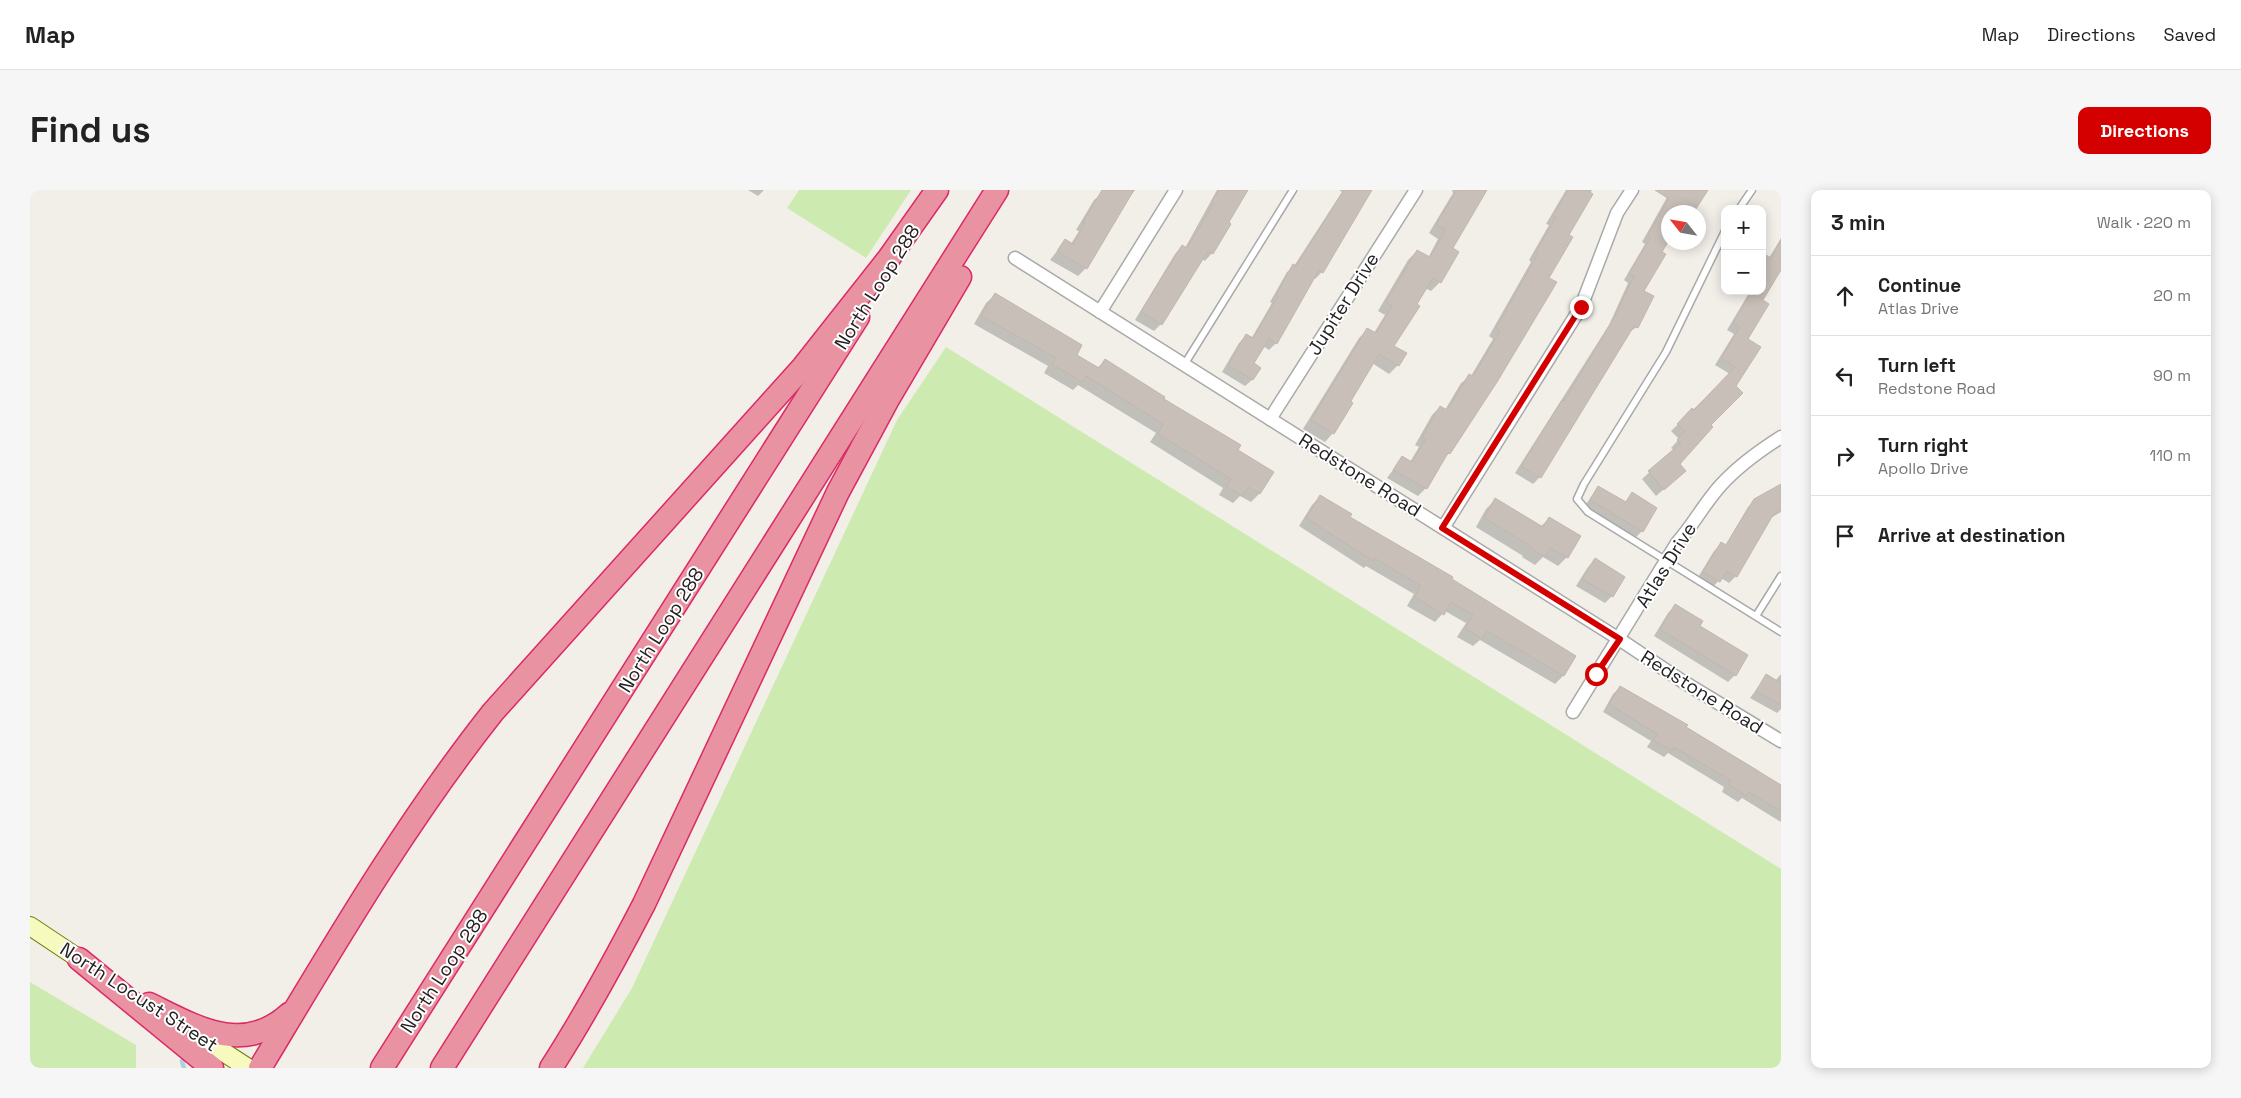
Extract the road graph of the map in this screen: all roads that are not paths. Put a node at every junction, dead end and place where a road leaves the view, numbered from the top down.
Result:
1 (938, 190) edge
2 (997, 190) edge
3 (1012, 190) edge
4 (1176, 190) edge
5 (1293, 190) edge
6 (1416, 190) edge
7 (1632, 190) edge
8 (1752, 190) edge
9 (1743, 205) edge
10 (1721, 239) edge
11 (1014, 258) dead end
12 (1100, 312) junction
13 (1184, 365) junction
14 (1270, 419) junction
15 (1781, 437) edge
16 (1442, 528) junction
17 (1666, 560) junction
18 (1781, 576) edge
19 (1756, 616) junction
20 (1781, 632) edge
21 (1620, 639) junction
22 (1573, 712) dead end
23 (1781, 741) edge
24 (30, 926) edge
25 (79, 959) junction
26 (149, 1004) junction
27 (297, 1006) junction
28 (386, 1062) edge
29 (212, 1068) edge
30 (248, 1068) edge
31 (260, 1068) edge
32 (442, 1068) edge
33 (551, 1068) edge

1 - 27 highway
1 - 28 highway, North Loop 288
2 - 32 highway
3 - 33 highway
4 - 12 street
5 - 13 lane
6 - 14 street, Jupiter Drive
7 - 16 street
8 - 9 lane
10 - 17 lane
11 - 12 street, Redstone Road
12 - 13 street, Redstone Road
13 - 14 street, Redstone Road
14 - 16 street, Redstone Road
15 - 17 street, Atlas Drive
16 - 21 street, Redstone Road
17 - 19 lane
17 - 21 street, Atlas Drive
18 - 19 lane
19 - 20 lane
21 - 22 street, Atlas Drive
21 - 23 street, Redstone Road
24 - 25 main road, North Locust Street
25 - 26 main road, North Locust Street
25 - 29 highway
26 - 27 highway
26 - 30 main road, North Locust Street
27 - 31 highway

